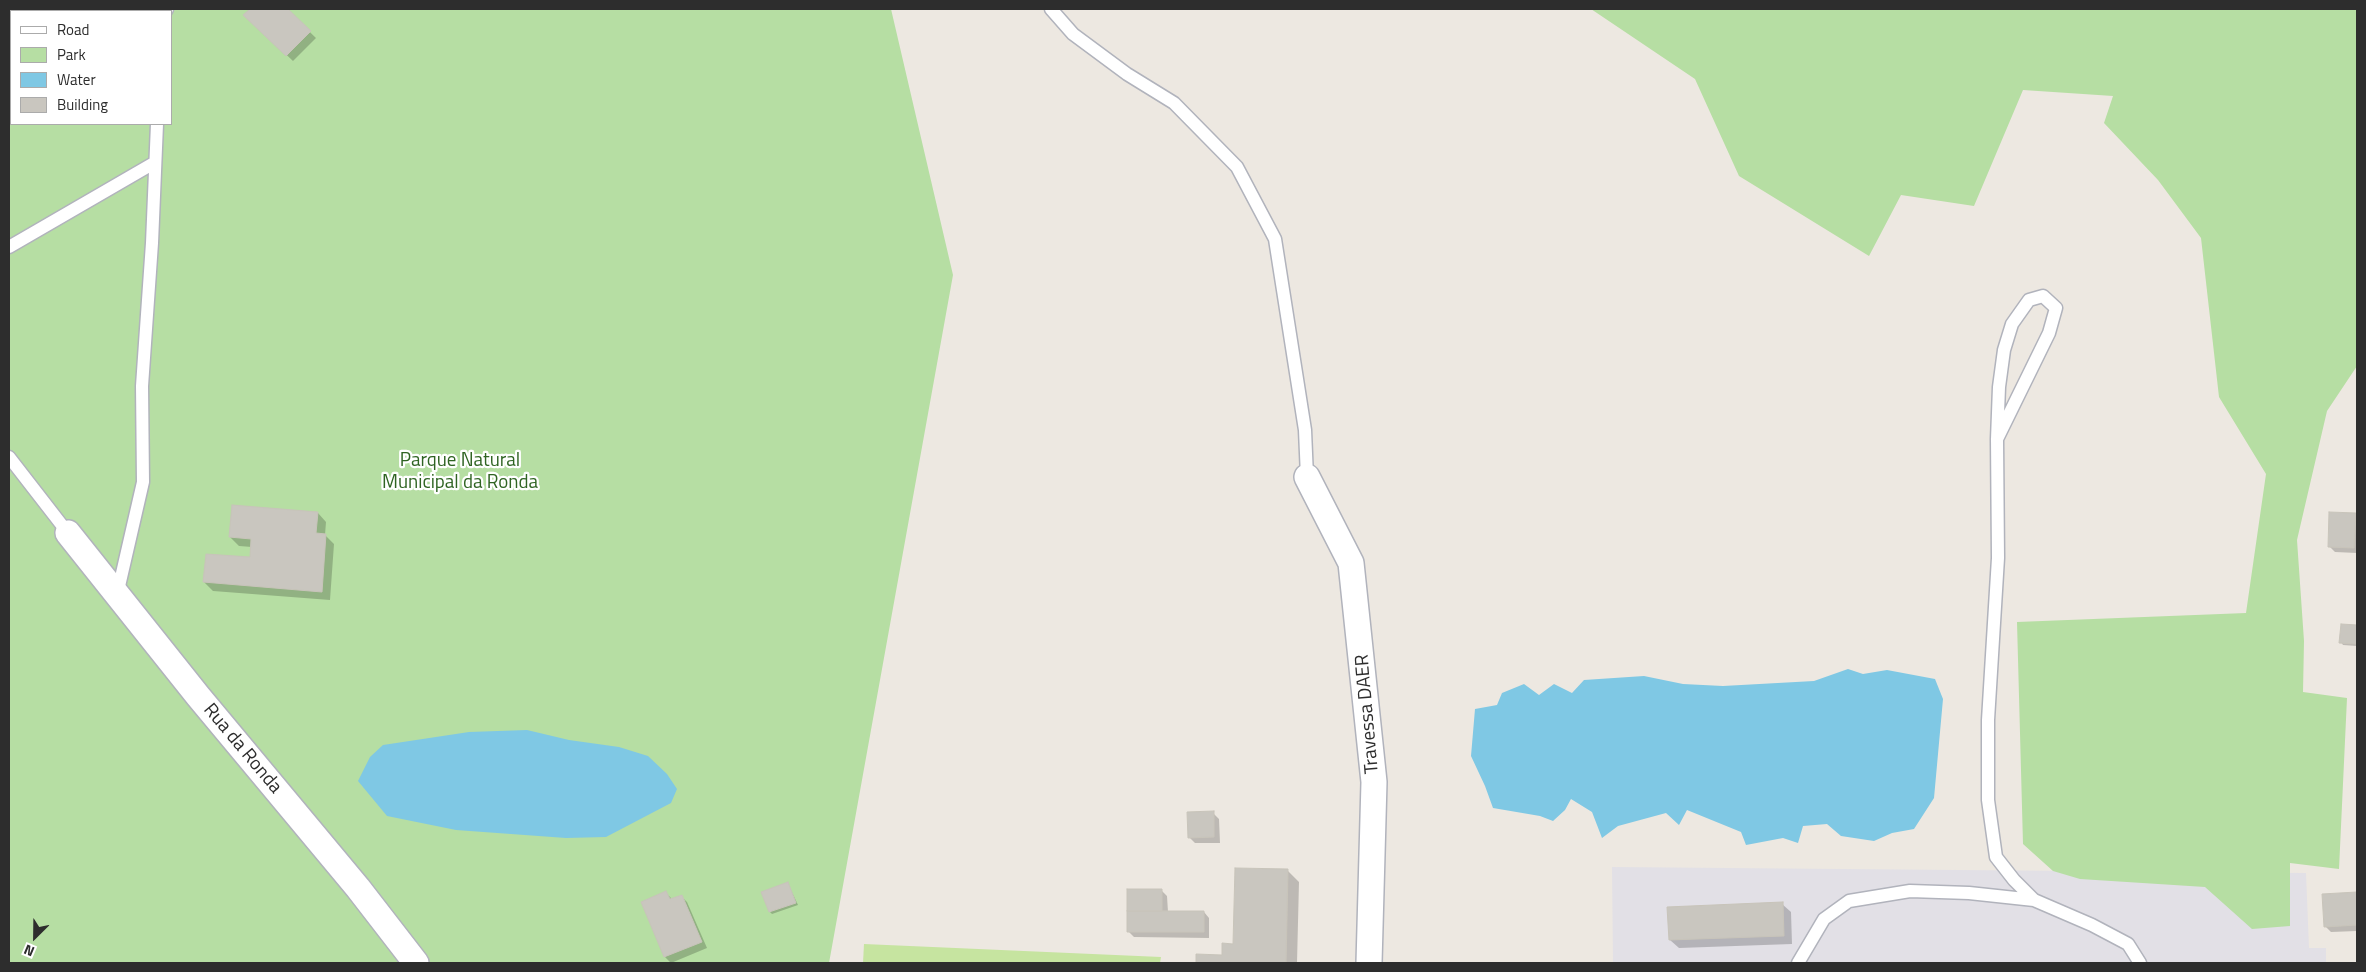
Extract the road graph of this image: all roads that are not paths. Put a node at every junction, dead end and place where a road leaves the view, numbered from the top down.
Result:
1 (1051, 9) edge
2 (157, 125) edge
3 (154, 163) junction
4 (9, 246) edge
5 (1996, 439) junction
6 (9, 457) edge
7 (1308, 476) joint
8 (68, 533) joint
9 (117, 595) junction
10 (2034, 900) junction
11 (416, 963) edge
12 (1369, 963) edge
13 (1798, 963) edge
14 (2140, 963) edge

1 - 7 lane
2 - 3 lane
3 - 4 lane
3 - 9 lane
5 - 5 lane
5 - 10 lane
6 - 8 lane
7 - 12 street, Travessa DAER
8 - 9 street, Rua da Ronda
9 - 11 street, Rua da Ronda
10 - 13 lane
10 - 14 lane

